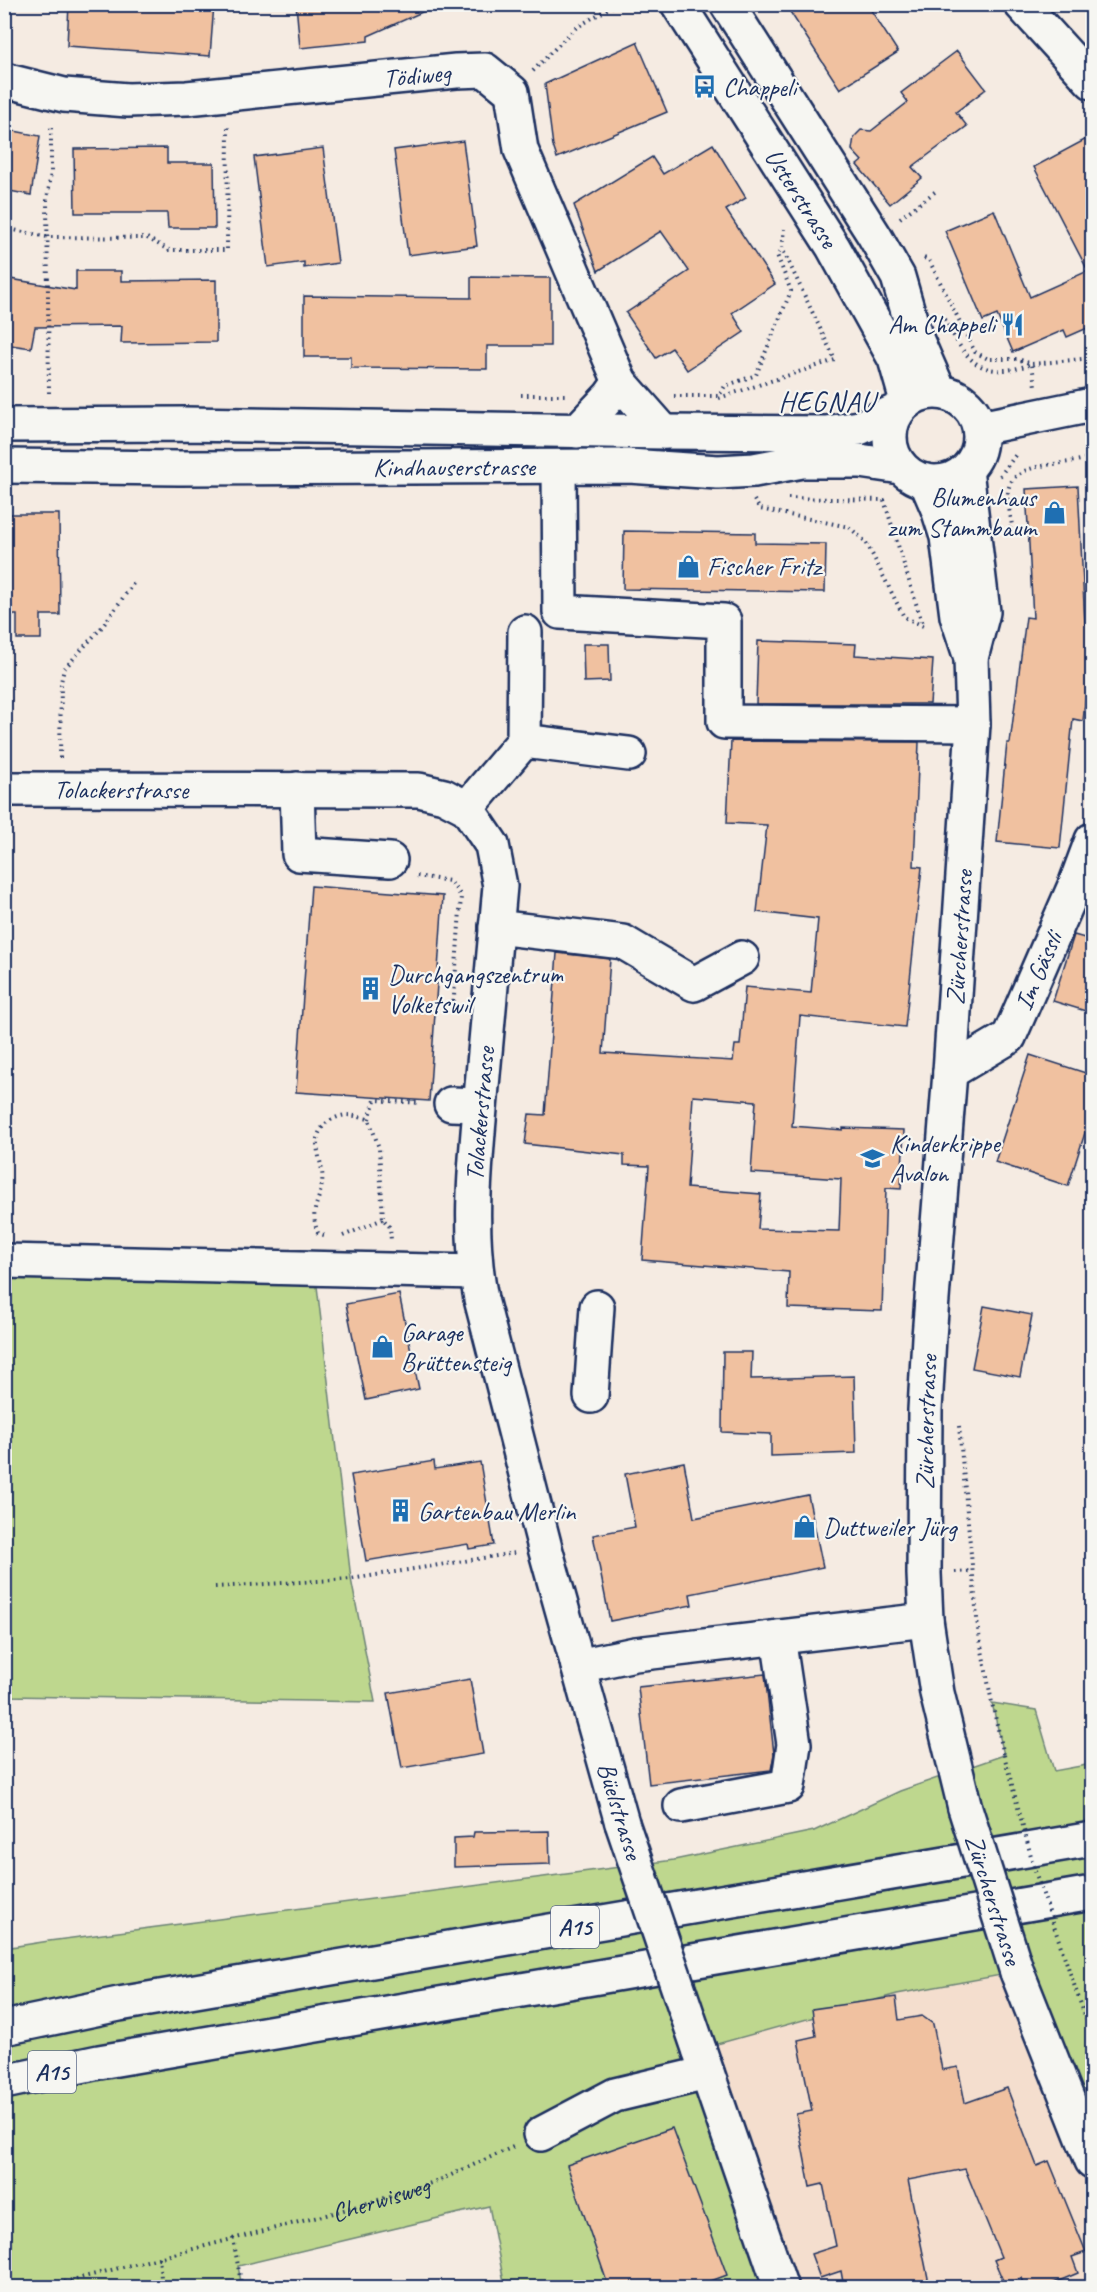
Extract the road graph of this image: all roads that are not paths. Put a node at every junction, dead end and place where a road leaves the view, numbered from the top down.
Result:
1 (678, 4) edge
2 (727, 4) edge
3 (1021, 4) edge
4 (4, 80) edge
5 (1092, 82) edge
6 (620, 382) junction
7 (939, 391) junction
8 (902, 405) junction
9 (1092, 405) edge
10 (4, 425) edge
11 (980, 428) junction
12 (578, 431) junction
13 (664, 432) junction
14 (4, 466) edge
15 (559, 467) junction
16 (966, 470) junction
17 (913, 474) junction
18 (525, 632) dead end
19 (971, 658) junction
20 (973, 724) junction
21 (524, 741) junction
22 (629, 754) dead end
23 (4, 789) edge
24 (297, 789) junction
25 (467, 808) junction
26 (1092, 840) edge
27 (390, 860) road end
28 (496, 927) junction
29 (742, 958) dead end
30 (950, 1072) junction
31 (4, 1261) edge
32 (476, 1272) junction
33 (597, 1307) dead end
34 (591, 1396) dead end
35 (926, 1620) junction
36 (778, 1637) junction
37 (578, 1666) junction
38 (681, 1806) dead end
39 (1092, 1839) edge
40 (1092, 1893) edge
41 (4, 2028) edge
42 (703, 2061) junction
43 (4, 2082) edge
44 (541, 2134) road end
45 (1092, 2161) edge
46 (781, 2288) edge

1 - 8 main road, Usterstrasse
2 - 7 main road, Usterstrasse
3 - 5 main road
4 - 6 main road, Tödiweg
6 - 12 main road
6 - 13 main road
7 - 8 main road
7 - 11 main road
8 - 13 main road, Kindhauserstrasse
8 - 17 main road
9 - 11 main road
10 - 12 main road, Kindhauserstrasse
11 - 16 main road
12 - 13 main road, Kindhauserstrasse
14 - 15 main road, Kindhauserstrasse
15 - 17 main road, Kindhauserstrasse
15 - 20 main road
16 - 17 main road
16 - 19 main road, Zürcherstrasse
17 - 19 main road, Zürcherstrasse
18 - 21 main road
19 - 20 main road, Zürcherstrasse
20 - 30 main road, Zürcherstrasse
21 - 22 main road
21 - 25 main road
23 - 24 main road, Tolackerstrasse
24 - 25 main road, Tolackerstrasse
24 - 27 main road
25 - 28 main road, Tolackerstrasse
26 - 30 main road, Im Gässli
28 - 29 main road
28 - 32 main road, Tolackerstrasse
30 - 35 main road, Zürcherstrasse
31 - 32 main road
32 - 37 main road, Tolackerstrasse
33 - 34 main road
35 - 36 main road
35 - 45 main road, Zürcherstrasse, bridge
36 - 37 main road
36 - 38 main road
37 - 42 main road, Büelstrasse, bridge
39 - 41 main road, A15
40 - 43 main road, A15
42 - 44 main road
42 - 46 main road, Büelstrasse

